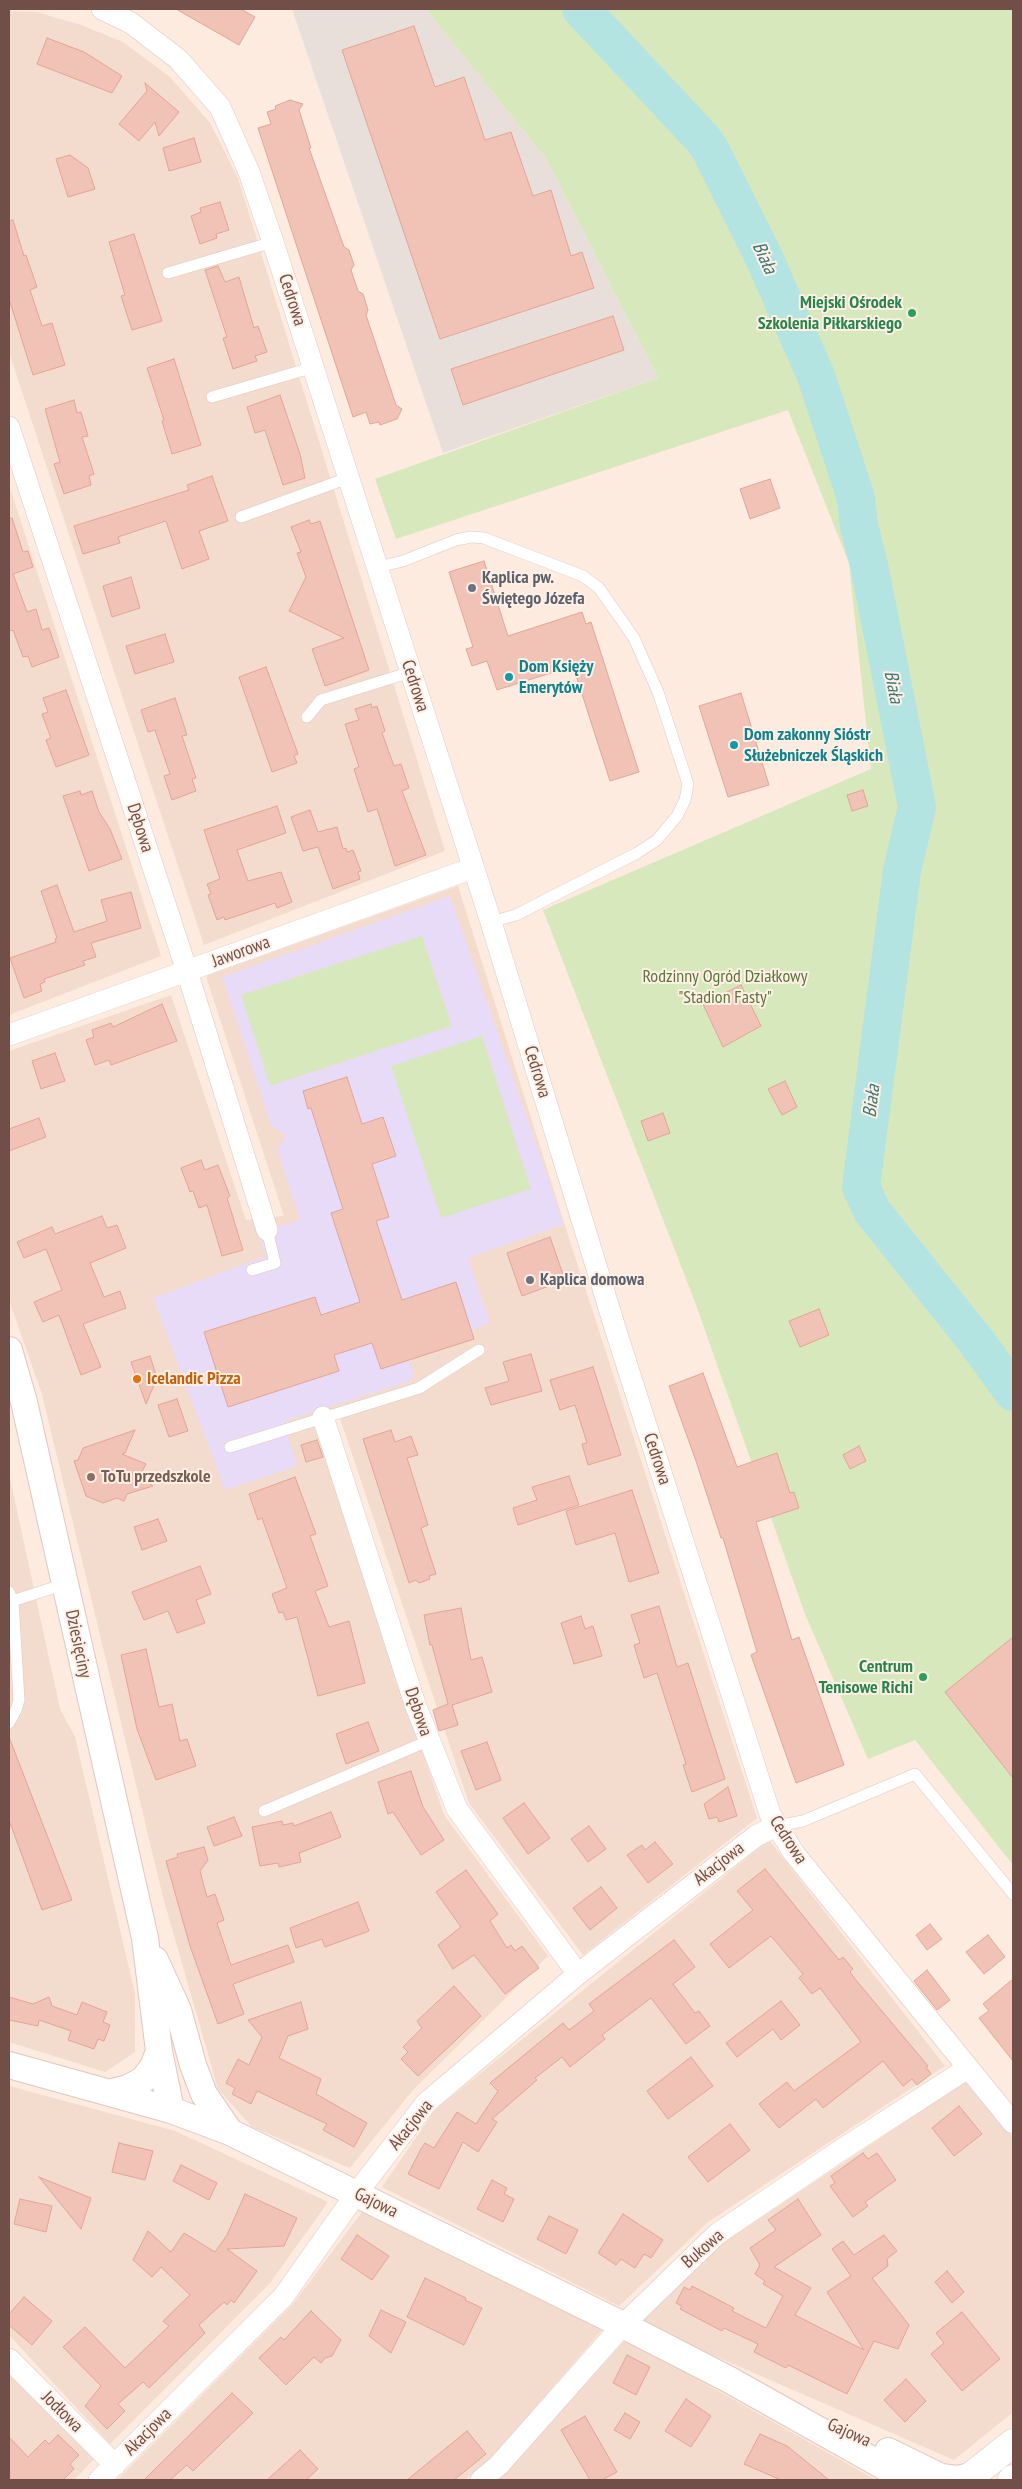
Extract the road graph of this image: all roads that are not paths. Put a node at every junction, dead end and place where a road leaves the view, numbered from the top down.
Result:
1 (102, 9) edge
2 (274, 242) junction
3 (168, 273) dead end
4 (314, 367) junction
5 (212, 396) dead end
6 (9, 427) edge
7 (348, 478) junction
8 (241, 517) dead end
9 (378, 567) junction
10 (411, 672) junction
11 (306, 717) dead end
12 (473, 868) junction
13 (491, 922) junction
14 (187, 971) junction
15 (9, 1035) edge
16 (267, 1230) joint
17 (252, 1270) dead end
18 (479, 1350) dead end
19 (11, 1363) edge
20 (323, 1418) junction
21 (230, 1447) dead end
22 (65, 1584) junction
23 (10, 1598) edge
24 (9, 1723) edge
25 (428, 1740) junction
26 (264, 1811) dead end
27 (776, 1826) junction
28 (1013, 1894) edge
29 (145, 1938) junction
30 (578, 1974) junction
31 (160, 2051) junction
32 (9, 2065) edge
33 (193, 2065) junction
34 (968, 2068) junction
35 (112, 2092) junction
36 (171, 2110) junction
37 (1013, 2123) edge
38 (230, 2132) junction
39 (356, 2194) junction
40 (623, 2325) junction
41 (9, 2359) edge
42 (728, 2379) junction
43 (1013, 2443) edge
44 (115, 2465) junction
45 (969, 2478) edge
46 (99, 2480) edge
47 (481, 2480) edge
48 (908, 2480) edge

1 - 2 street, Cedrowa
2 - 3 lane
2 - 4 street, Cedrowa
4 - 5 lane
4 - 7 street, Cedrowa
6 - 14 street, Dębowa
7 - 8 lane
7 - 9 street, Cedrowa
9 - 10 street, Cedrowa
9 - 13 lane
10 - 11 lane
10 - 12 street, Cedrowa
12 - 13 street, Cedrowa
12 - 14 street, Jaworowa
13 - 27 street, Cedrowa
14 - 15 street, Jaworowa
14 - 16 street, Dębowa
16 - 17 lane
18 - 20 lane
19 - 22 street, Dziesięciny
20 - 21 lane
20 - 25 street, Dębowa
22 - 23 lane
22 - 29 street, Dziesięciny
23 - 24 lane
25 - 26 lane
25 - 30 street, Dębowa
27 - 28 lane
27 - 30 street, Akacjowa
27 - 34 street, Cedrowa
29 - 31 street, Dziesięciny
29 - 33 street, Dziesięciny
30 - 39 street, Akacjowa
31 - 35 street
31 - 36 street, Dziesięciny
32 - 35 street, Gajowa
33 - 36 street, Dziesięciny
33 - 38 street, Dziesięciny
34 - 37 street, Cedrowa
34 - 40 street, Bukowa
35 - 36 street, Gajowa
36 - 38 street, Gajowa
38 - 39 street, Gajowa
39 - 40 street, Gajowa
39 - 44 street, Akacjowa
40 - 42 street, Gajowa
40 - 47 street, Bukowa
41 - 44 street, Jodłowa
42 - 45 street, Gajowa
42 - 48 street, Gajowa
43 - 45 main road
44 - 46 street, Akacjowa

